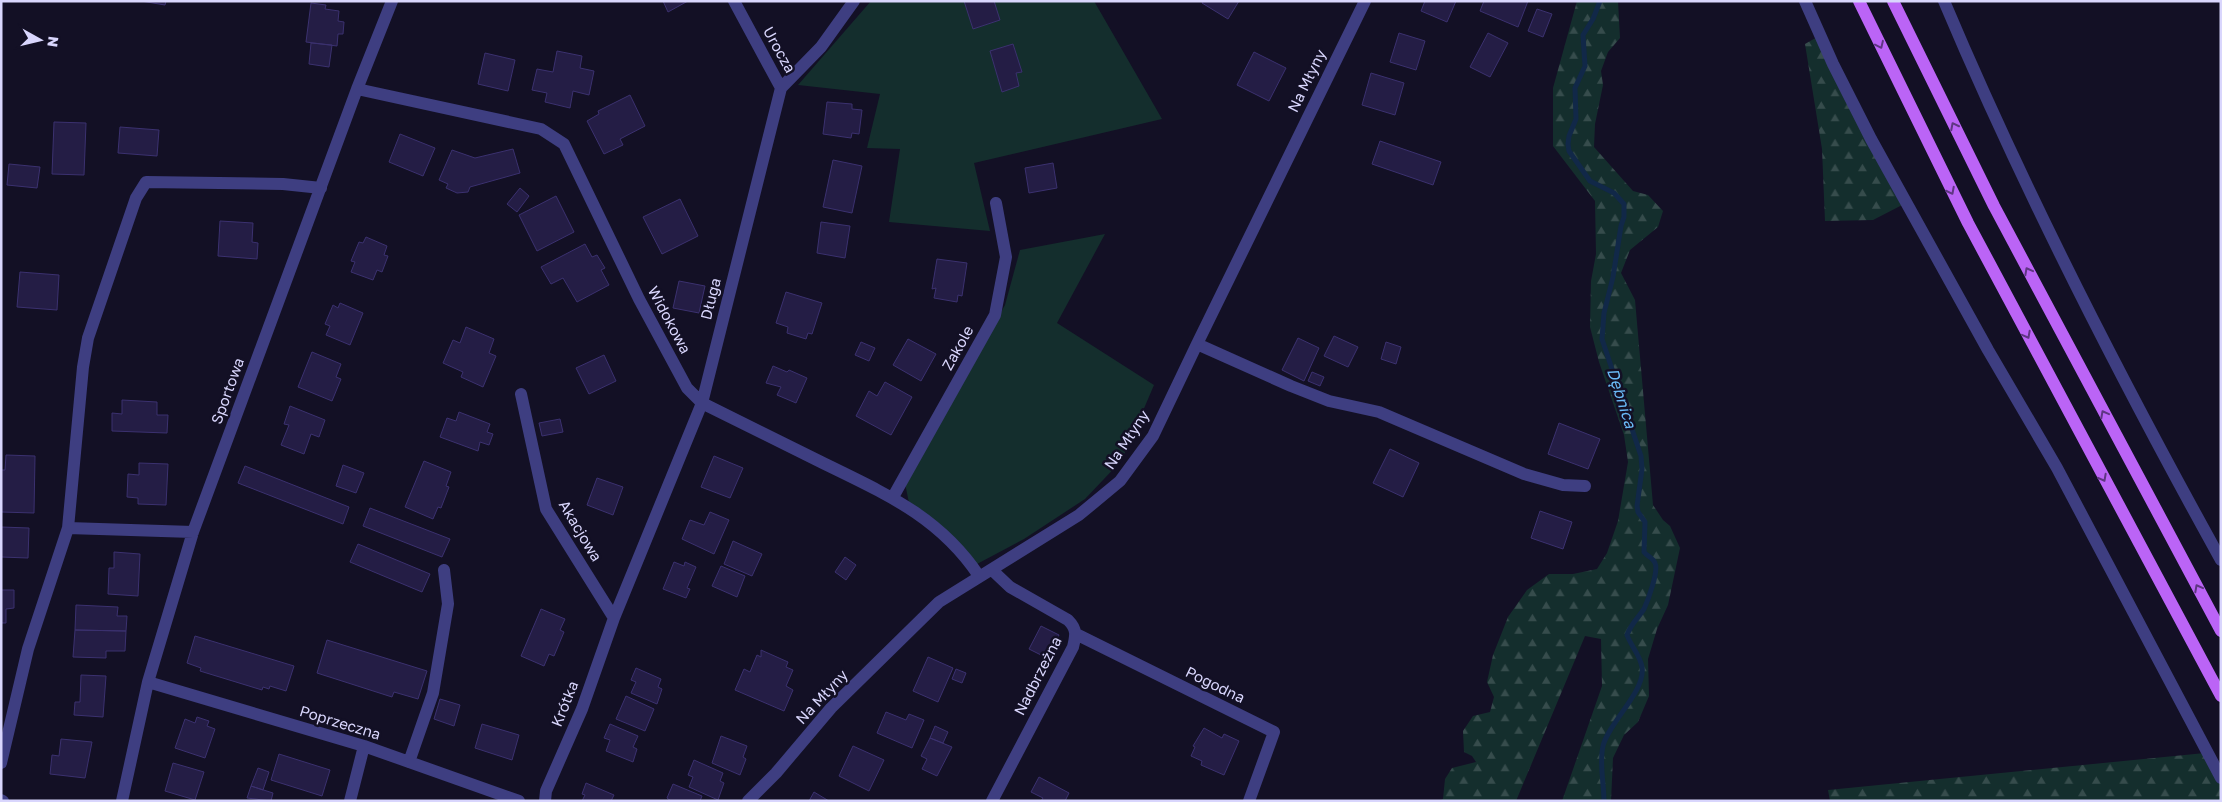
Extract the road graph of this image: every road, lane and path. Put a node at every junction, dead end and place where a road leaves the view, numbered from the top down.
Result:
1 (392, 1) edge
2 (734, 1) edge
3 (854, 1) edge
4 (1365, 1) edge
5 (1804, 1) edge
6 (1859, 1) edge
7 (1893, 1) edge
8 (1944, 1) edge
9 (781, 88) junction
10 (357, 89) junction
11 (320, 188) junction
12 (996, 203) dead end
13 (1197, 344) junction
14 (521, 394) dead end
15 (702, 404) junction
16 (1585, 486) dead end
17 (892, 497) junction
18 (68, 528) junction
19 (193, 532) junction
20 (2221, 560) edge
21 (444, 570) dead end
22 (992, 570) junction
23 (979, 576) junction
24 (614, 618) junction
25 (2221, 631) edge
26 (1076, 634) junction
27 (148, 682) junction
28 (2221, 696) edge
29 (364, 746) junction
30 (409, 762) junction
31 (1, 763) edge
32 (2221, 778) edge
33 (122, 801) edge
34 (350, 801) edge
35 (519, 801) edge
36 (545, 801) edge
37 (748, 801) edge
38 (992, 801) edge
39 (1250, 801) edge

1 - 10 street, Sportowa
2 - 9 street, Urocza
3 - 9 street, Długa
4 - 13 street, Na Młyny
5 - 32 street
6 -> 28 main road
25 -> 7 main road
8 - 20 street
9 - 15 street, Długa
10 - 11 street, Sportowa
10 - 15 street, Widokowa
11 - 18 street
11 - 19 street, Sportowa
12 - 17 street, Zakole
13 - 16 street
13 - 22 street, Na Młyny
14 - 24 street, Akacjowa
15 - 17 street, Widokowa
15 - 24 street, Długa
17 - 23 street, Widokowa
18 - 19 street
18 - 31 street
19 - 27 street, Sportowa
21 - 30 street
22 - 23 street, Na Młyny
22 - 26 street, Nadbrzeżna
23 - 37 street, Na Młyny
24 - 36 street, Krótka
26 - 38 street, Nadbrzeżna
26 - 39 street, Pogodna
27 - 29 street, Poprzeczna
27 - 33 street, Sportowa
29 - 30 street, Poprzeczna
29 - 34 street
30 - 35 street, Poprzeczna

